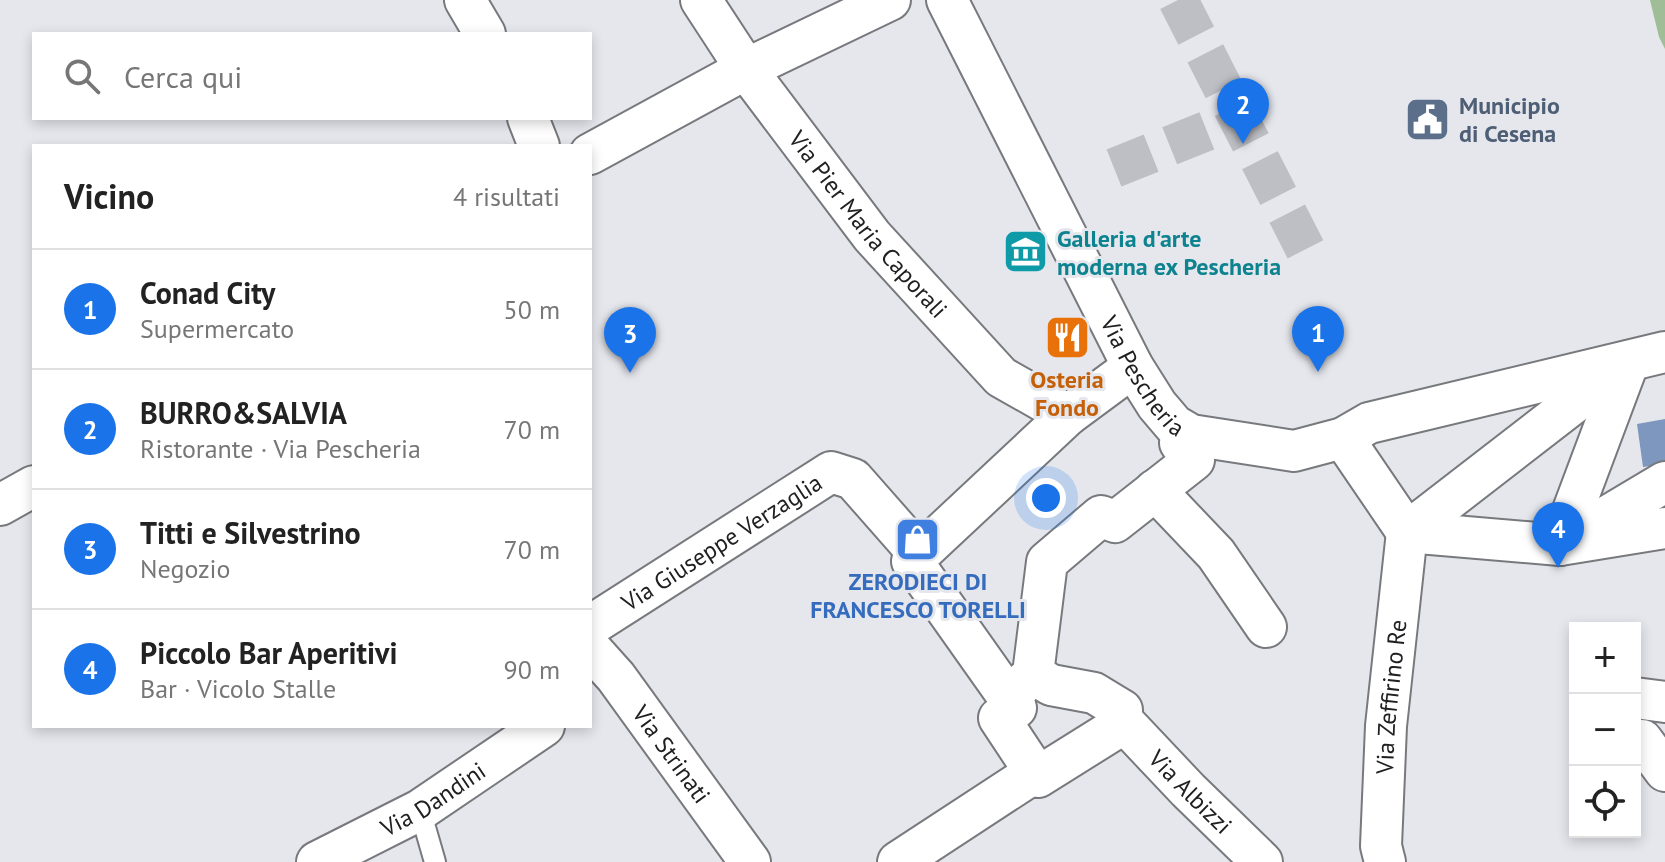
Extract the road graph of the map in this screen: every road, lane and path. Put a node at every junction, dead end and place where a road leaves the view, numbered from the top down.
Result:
1 (465, 0) edge
2 (701, 0) edge
3 (826, 0) edge
4 (890, 0) edge
5 (947, 0) edge
6 (484, 32) edge
7 (746, 69) junction
8 (529, 120) edge
9 (538, 144) edge
10 (592, 153) edge
11 (1647, 356) edge
12 (1133, 367) junction
13 (1068, 415) junction
14 (1191, 435) junction
15 (1343, 438) junction
16 (1665, 482) edge
17 (32, 487) edge
18 (1155, 490) junction
19 (0, 505) edge
20 (1665, 528) edge
21 (1407, 532) junction
22 (1560, 545) junction
23 (919, 554) junction
24 (592, 625) edge
25 (1266, 627) dead end
26 (592, 654) edge
27 (603, 686) edge
28 (1021, 686) junction
29 (1641, 699) edge
30 (1665, 702) edge
31 (1120, 718) junction
32 (541, 728) edge
33 (1641, 740) edge
34 (1665, 771) edge
35 (1034, 773) junction
36 (420, 810) junction
37 (1378, 857) edge
38 (317, 862) edge
39 (435, 862) edge
40 (750, 862) edge
41 (898, 862) edge
42 (1262, 862) edge

1 - 6 street
2 - 7 street, Via Pier Maria Caporali
3 - 7 street
4 - 7 street
5 - 12 street, Via Pescheria
7 - 10 street
7 - 13 street, Via Pier Maria Caporali
8 - 9 street
11 - 15 street, Via Pescheria
11 - 21 street
11 - 22 street
12 - 13 street
12 - 14 street, Via Pescheria
13 - 23 street
14 - 15 street, Via Pescheria
14 - 18 street
15 - 21 street
16 - 22 street
17 - 19 street
18 - 25 street
18 - 28 street
20 - 22 street
21 - 22 street
21 - 37 street, Via Zeffirino Re
23 - 24 street, Via Giuseppe Verzaglia
23 - 28 street
26 - 27 street, Via Strinati
27 - 40 street, Via Strinati
28 - 31 street, Via Albizzi
28 - 35 street
29 - 30 street
31 - 35 street
31 - 42 street, Via Albizzi
32 - 36 street, Via Dandini
33 - 34 street
35 - 41 street
36 - 38 street, Via Dandini
36 - 39 lane

